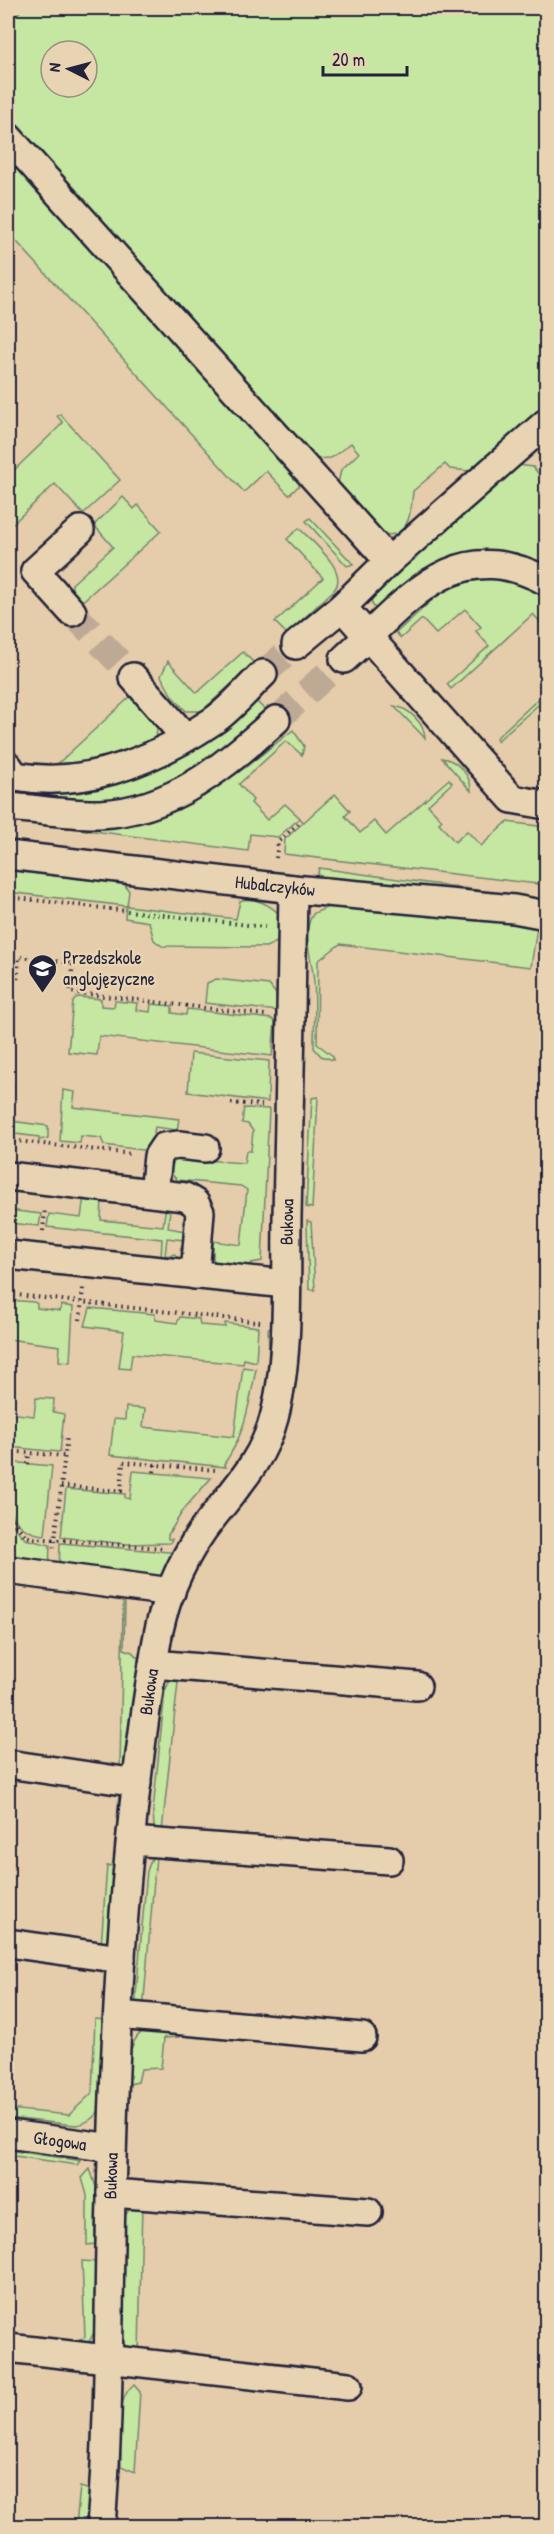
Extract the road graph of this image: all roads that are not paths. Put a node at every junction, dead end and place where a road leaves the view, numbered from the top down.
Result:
1 (8, 137) edge
2 (546, 423) edge
3 (80, 530) dead end
4 (389, 561) junction
5 (546, 581) edge
6 (342, 607) junction
7 (72, 612) tunnel mouth
8 (369, 636) junction
9 (296, 645) tunnel mouth
10 (344, 659) tunnel mouth
11 (263, 674) tunnel mouth
12 (133, 677) tunnel mouth
13 (276, 720) tunnel mouth
14 (185, 737) junction
15 (9, 773) edge
16 (546, 805) edge
17 (8, 807) edge
18 (8, 855) edge
19 (293, 889) junction
20 (545, 914) edge
21 (205, 1148) dead end
22 (8, 1176) edge
23 (154, 1193) junction
24 (8, 1255) edge
25 (195, 1275) junction
26 (286, 1284) junction
27 (8, 1570) edge
28 (171, 1592) junction
29 (153, 1664) junction
30 (417, 1686) dead end
31 (8, 1764) edge
32 (137, 1784) junction
33 (131, 1841) junction
34 (389, 1860) dead end
35 (8, 1943) edge
36 (121, 1959) junction
37 (118, 2015) junction
38 (362, 2037) dead end
39 (8, 2134) edge
40 (112, 2148) junction
41 (111, 2193) junction
42 (368, 2212) dead end
43 (8, 2348) edge
44 (107, 2360) junction
45 (348, 2386) dead end
46 (101, 2526) edge

1 - 4 street
2 - 4 street
3 - 7 street
4 - 6 street
5 - 8 street
6 - 8 street
6 - 9 street
8 - 10 street
8 - 16 street
11 - 14 street
12 - 14 street
13 - 17 street
14 - 15 street
18 - 19 street, Hubalczyków
19 - 20 street, Hubalczyków
19 - 26 street, Bukowa
21 - 23 street
22 - 23 street
23 - 25 street
24 - 25 street
25 - 26 street
26 - 28 street, Bukowa
27 - 28 street
28 - 29 street, Bukowa
29 - 30 street
29 - 32 street, Bukowa
31 - 32 street
32 - 33 street, Bukowa
33 - 34 street
33 - 36 street, Bukowa
35 - 36 street
36 - 37 street, Bukowa
37 - 38 street
37 - 40 street, Bukowa
39 - 40 street, Głogowa
40 - 41 street, Bukowa
41 - 42 street
41 - 44 street, Bukowa
43 - 44 street
44 - 45 street
44 - 46 street, Bukowa

